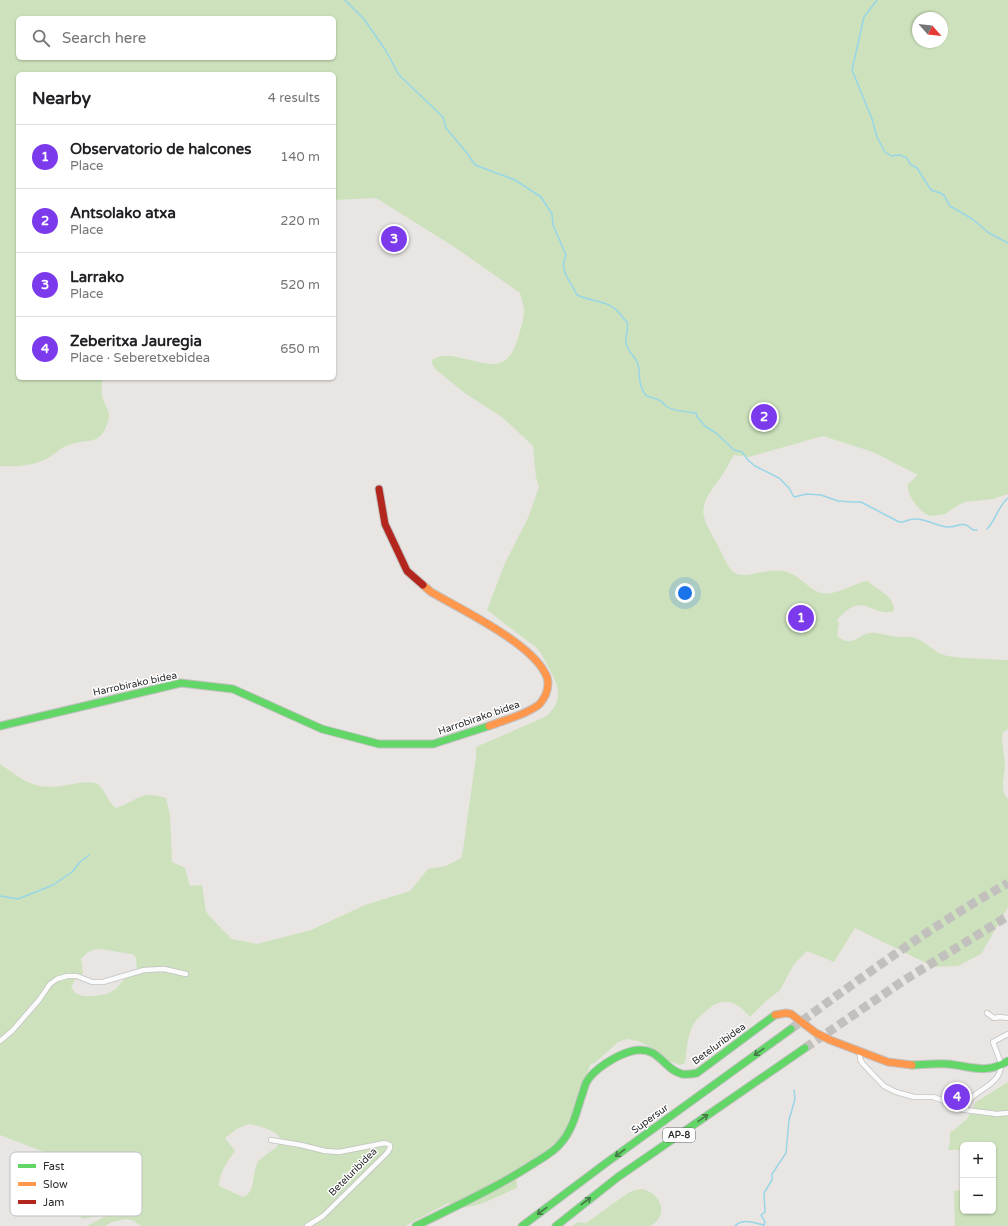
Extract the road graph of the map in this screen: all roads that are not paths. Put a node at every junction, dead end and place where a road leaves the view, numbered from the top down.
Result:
1 (379, 489) dead end
2 (0, 726) edge
3 (186, 974) dead end
4 (987, 1013) dead end
5 (1008, 1018) edge
6 (791, 1030) tunnel mouth
7 (1008, 1034) edge
8 (0, 1041) edge
9 (805, 1048) tunnel mouth
10 (860, 1050) junction
11 (1004, 1064) edge
12 (965, 1110) junction
13 (1008, 1113) edge
14 (271, 1140) dead end
15 (307, 1226) edge
16 (416, 1226) edge
17 (522, 1226) edge
18 (556, 1226) edge

1 - 2 main road, Harrobirako bidea
3 - 8 street
4 - 5 street
6 -> 17 main road, Supersur / AP-8
7 - 11 street
18 -> 9 main road, AP-8
10 - 11 main road, Beteluribidea
10 - 12 street
10 - 16 main road, Beteluribidea
11 - 12 street
12 - 13 street
14 - 15 street, Beteluribidea

